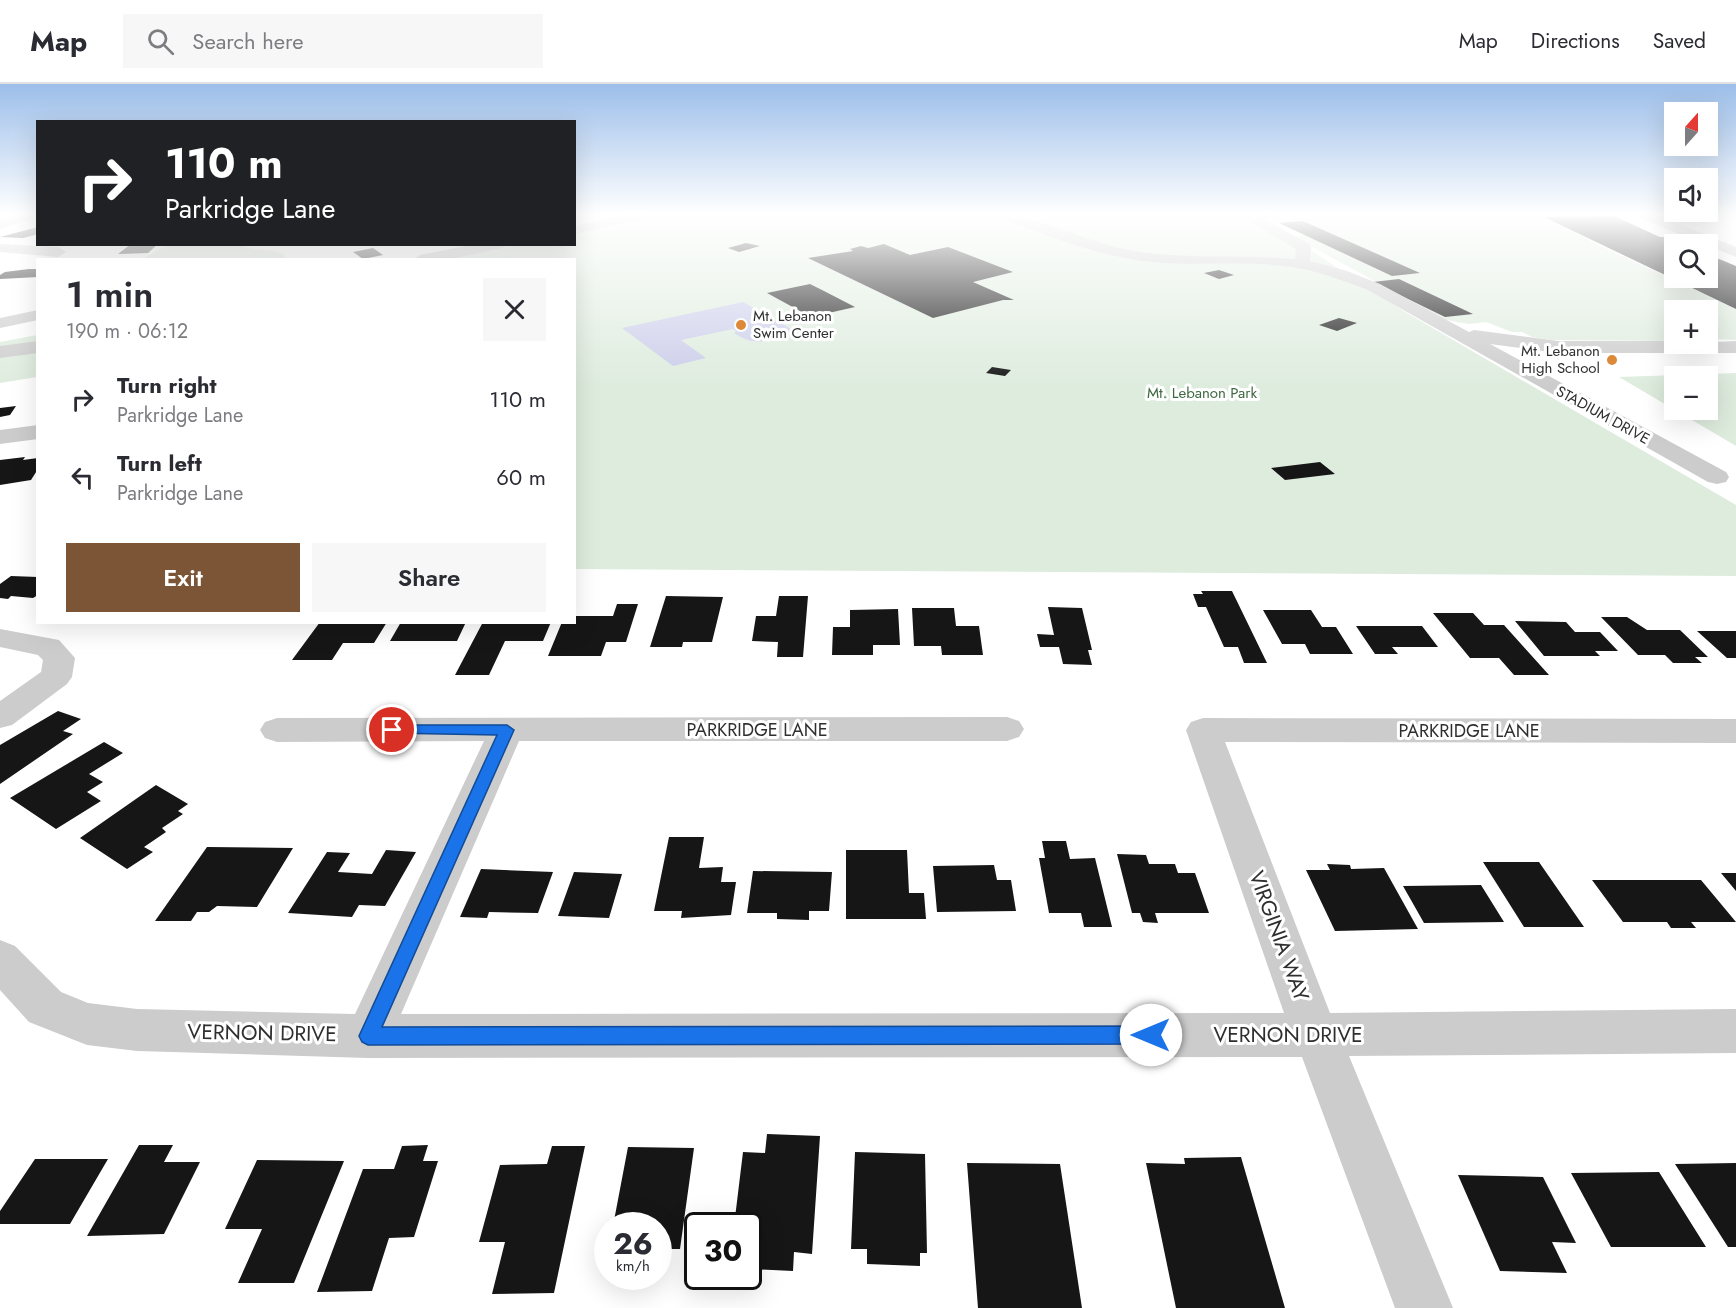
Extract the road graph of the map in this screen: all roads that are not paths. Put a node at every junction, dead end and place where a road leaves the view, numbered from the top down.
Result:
1 (1341, 272) edge
2 (36, 315) edge
3 (0, 323) edge
4 (36, 330) edge
5 (1458, 334) junction
6 (0, 336) edge
7 (36, 347) edge
8 (1736, 347) edge
9 (0, 352) edge
10 (36, 432) edge
11 (0, 437) edge
12 (1717, 477) dead end
13 (0, 638) edge
14 (0, 717) edge
15 (1006, 729) dead end
16 (276, 730) dead end
17 (507, 730) junction
18 (1203, 730) joint
19 (1736, 731) edge
20 (0, 959) edge
21 (1736, 1031) edge
22 (1317, 1035) junction
23 (368, 1036) junction
24 (1424, 1308) edge

1 - 5 street, STADIUM DRIVE
2 - 3 street
4 - 6 street
5 - 8 street, STADIUM DRIVE
5 - 12 street, STADIUM DRIVE
7 - 9 street
10 - 11 street
13 - 14 street
15 - 17 street, PARKRIDGE LANE
16 - 17 street, PARKRIDGE LANE
17 - 23 street
18 - 19 street, PARKRIDGE LANE
18 - 22 street, VIRGINIA WAY
20 - 23 street, VERNON DRIVE
21 - 22 street, VERNON DRIVE
22 - 23 street, VERNON DRIVE
22 - 24 street, VIRGINIA WAY

